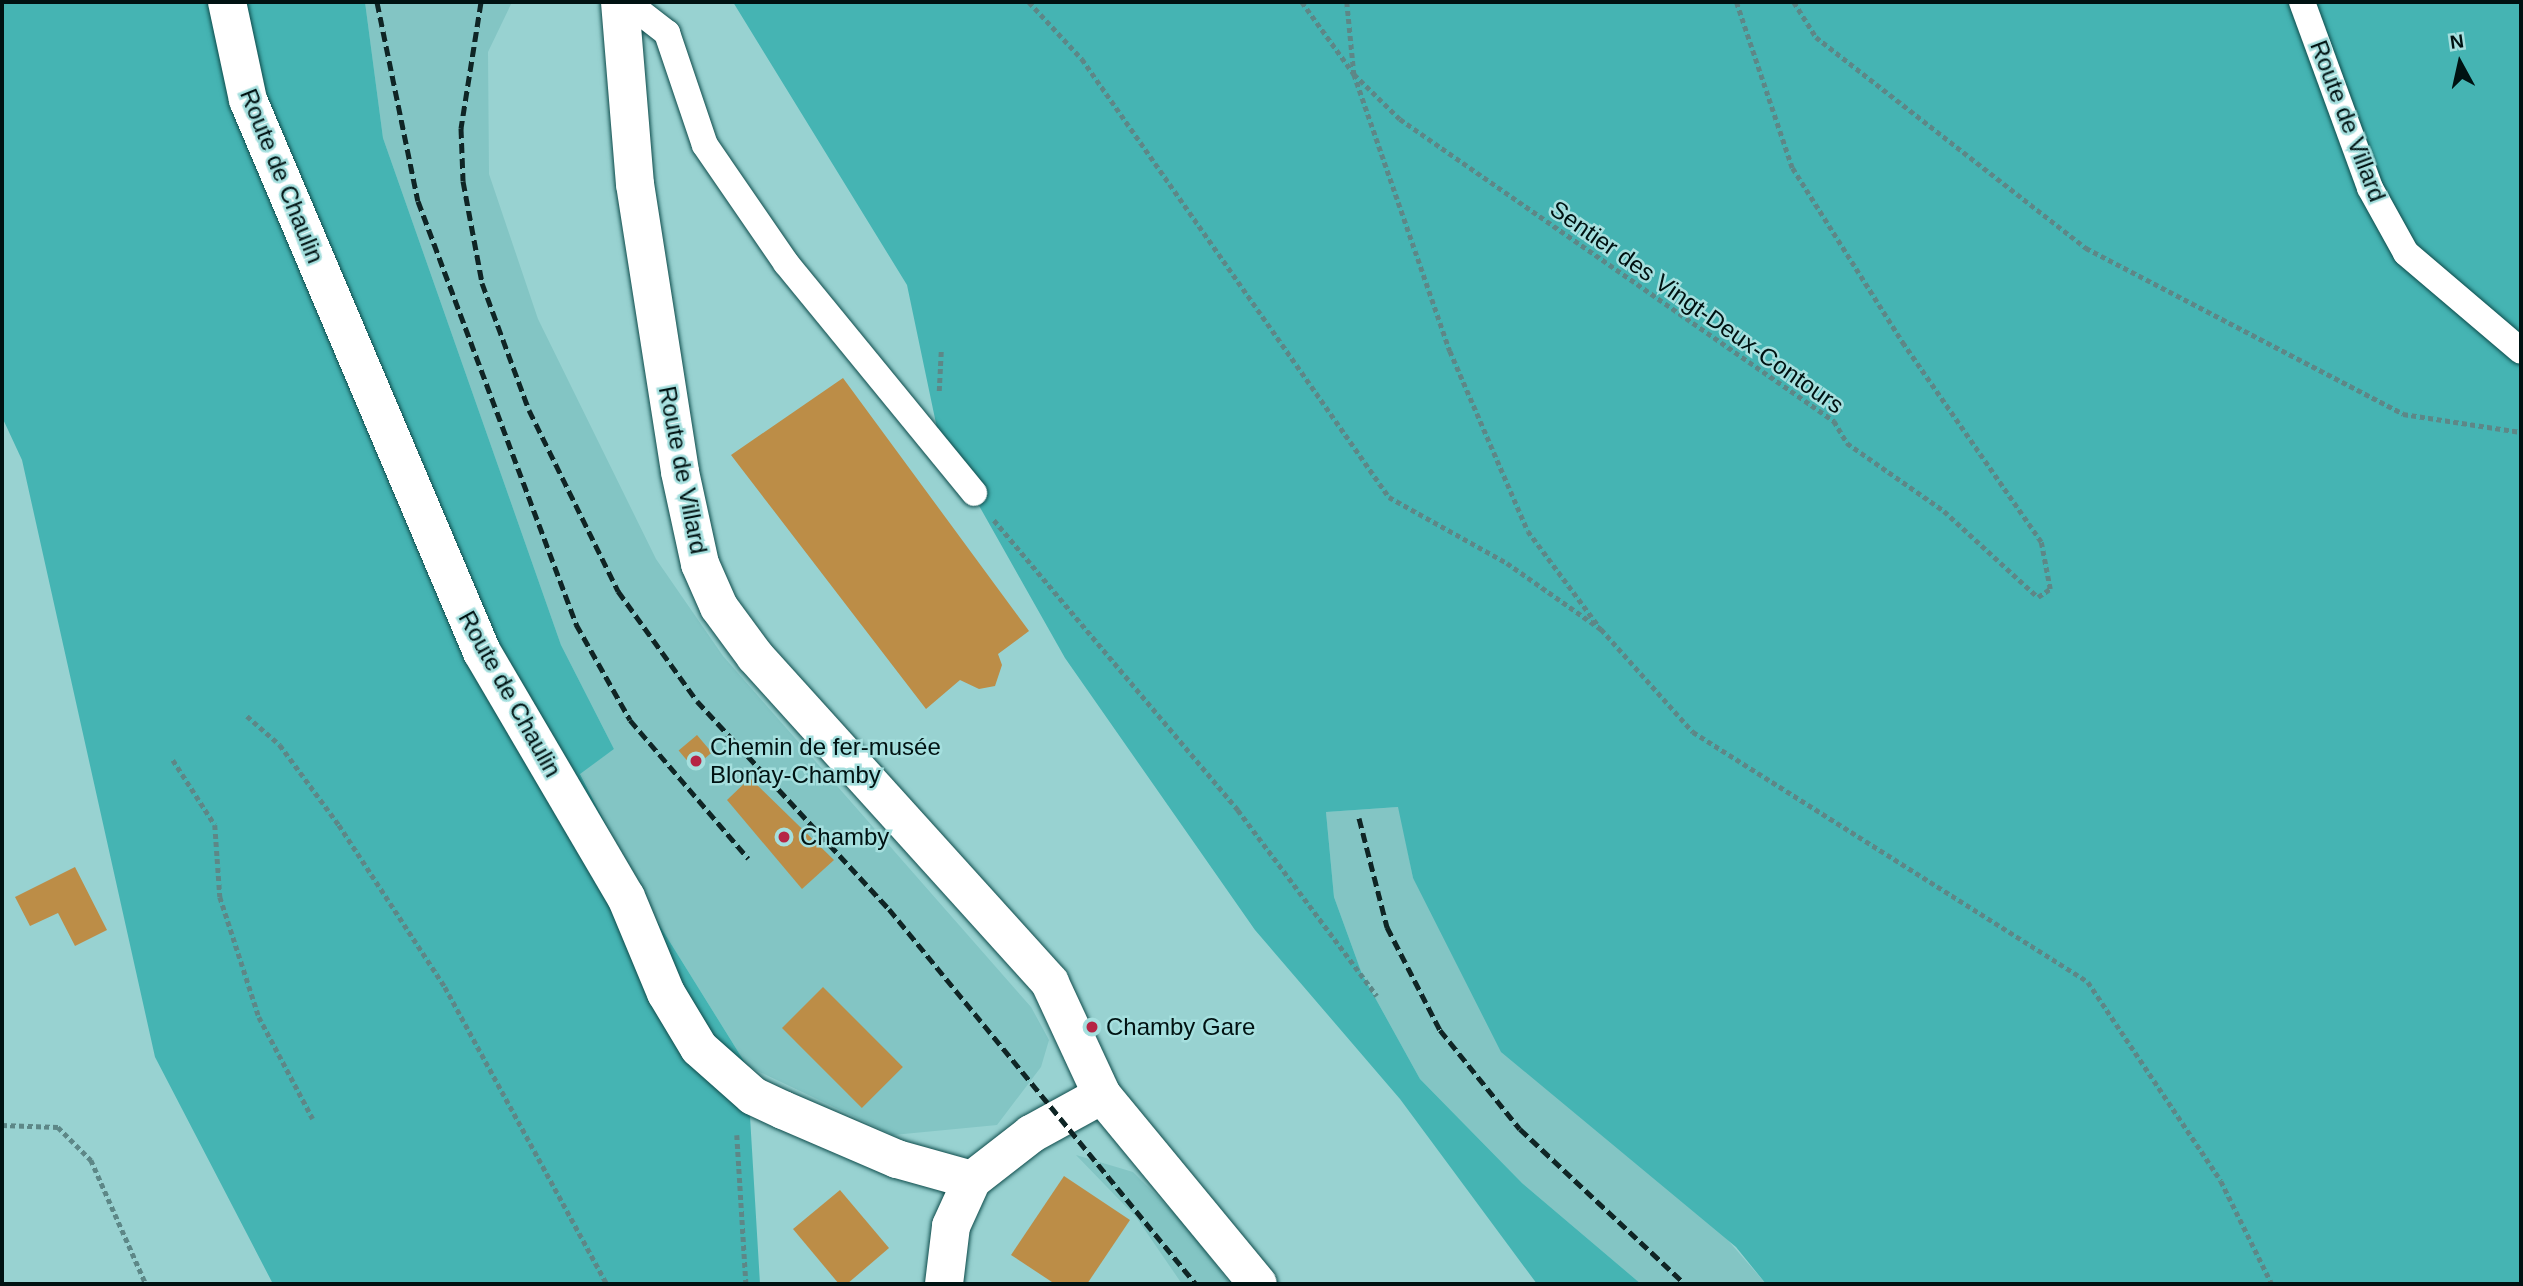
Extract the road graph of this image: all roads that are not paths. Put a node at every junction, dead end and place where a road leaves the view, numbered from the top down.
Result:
1 (227, 2) edge
2 (620, 2) edge
3 (626, 2) edge
4 (2302, 2) edge
5 (2521, 351) edge
6 (974, 493) road end
7 (1102, 1095) junction
8 (972, 1180) junction
9 (943, 1284) edge
10 (1258, 1284) edge

1 - 8 street, Route de Chaulin
2 - 7 street, Route de Villard
3 - 6 lane
4 - 5 lane, Route de Villard
7 - 8 street
7 - 10 street, Route de Villard
8 - 9 street

